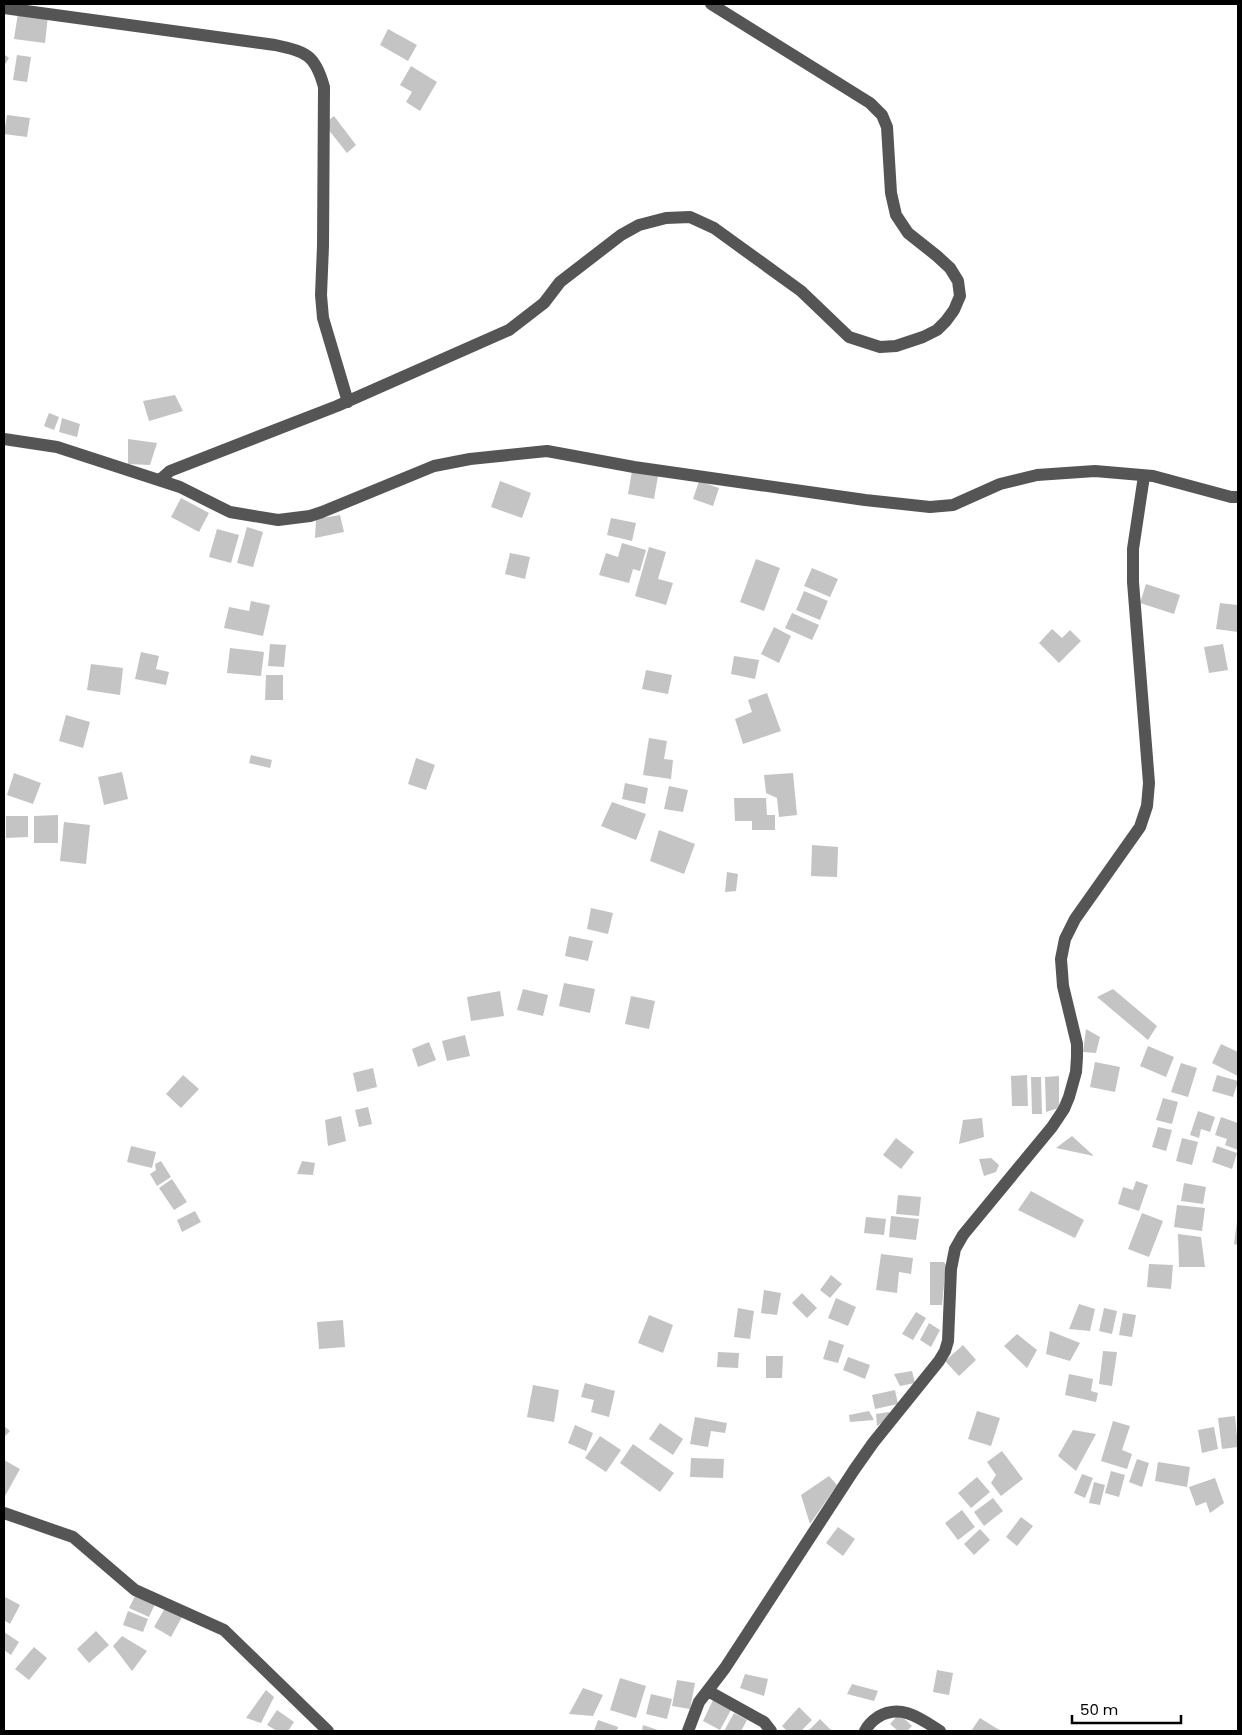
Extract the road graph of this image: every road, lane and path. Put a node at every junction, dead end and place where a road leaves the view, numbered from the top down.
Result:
1 (711, 4) edge
2 (4, 8) edge
3 (348, 402) junction
4 (4, 439) edge
5 (1144, 476) junction
6 (160, 480) junction
7 (1238, 497) edge
8 (4, 1513) edge
9 (708, 1691) junction
10 (328, 1731) edge
11 (688, 1731) edge
12 (771, 1731) edge
13 (865, 1731) edge
14 (940, 1731) edge

1 - 3 street
2 - 3 street
3 - 6 street
4 - 6 street
5 - 6 street
5 - 7 street
5 - 9 street
8 - 10 street
9 - 11 street
9 - 12 street
13 - 14 street

